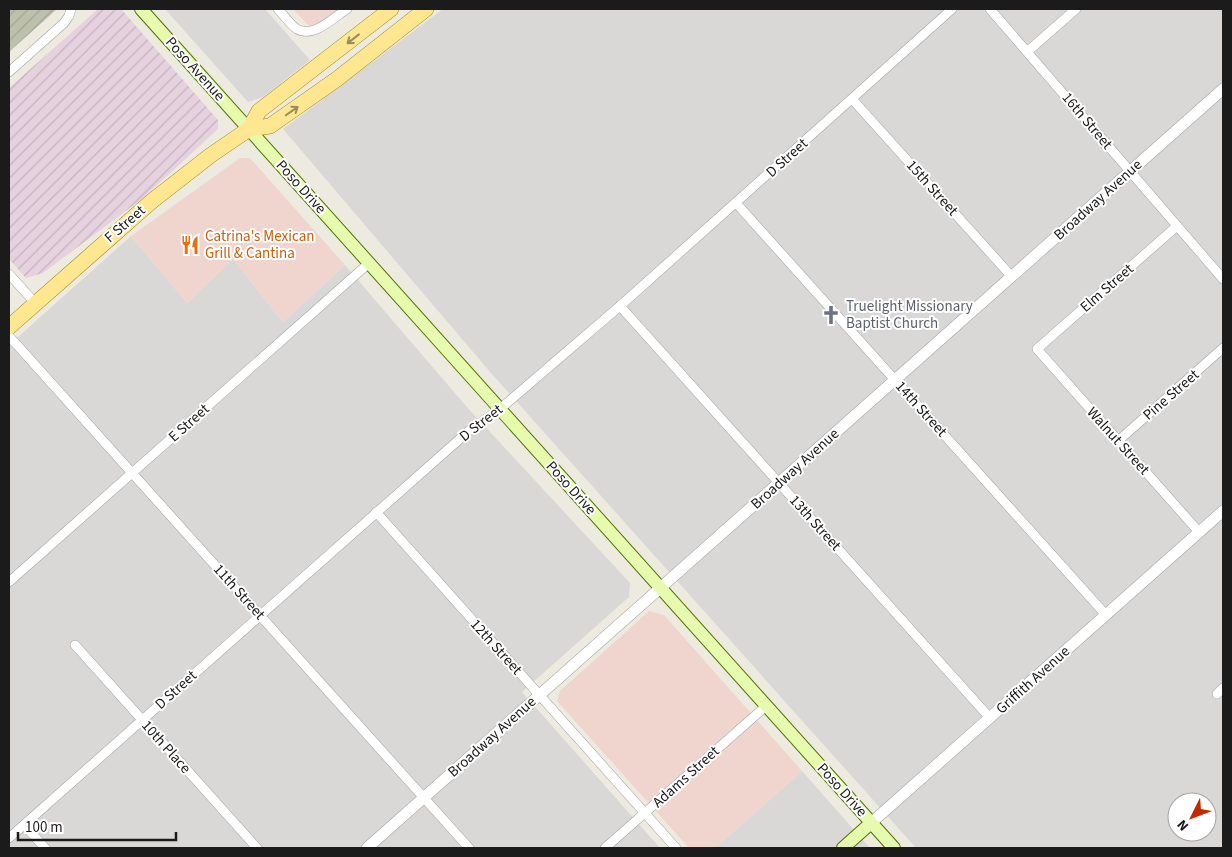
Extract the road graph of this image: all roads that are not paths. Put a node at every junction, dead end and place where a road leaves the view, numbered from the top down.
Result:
1 (71, 9) edge
2 (141, 9) edge
3 (278, 9) edge
4 (347, 9) edge
5 (391, 9) edge
6 (426, 9) edge
7 (952, 9) edge
8 (990, 9) edge
9 (1076, 9) edge
10 (1028, 51) junction
11 (9, 72) edge
12 (1223, 89) edge
13 (853, 100) junction
14 (248, 129) junction
15 (1130, 172) junction
16 (736, 203) junction
17 (1177, 226) junction
18 (369, 263) junction
19 (9, 274) edge
20 (1012, 277) junction
21 (1223, 279) edge
22 (36, 304) junction
23 (620, 306) junction
24 (9, 328) edge
25 (9, 336) edge
26 (1223, 348) edge
27 (1037, 349) joint
28 (895, 380) junction
29 (500, 409) junction
30 (1118, 441) junction
31 (133, 472) junction
32 (779, 483) junction
33 (376, 512) junction
34 (1223, 512) edge
35 (1199, 532) junction
36 (9, 582) edge
37 (660, 588) junction
38 (260, 615) junction
39 (1106, 615) junction
40 (75, 645) dead end
41 (540, 695) junction
42 (766, 706) junction
43 (990, 718) junction
44 (142, 720) junction
45 (424, 798) junction
46 (645, 813) junction
47 (871, 823) junction
48 (24, 825) junction
49 (9, 838) edge
50 (45, 848) edge
51 (257, 848) edge
52 (367, 848) edge
53 (469, 848) edge
54 (605, 848) edge
55 (676, 848) edge
56 (843, 848) edge
57 (894, 848) edge

1 - 11 street
2 - 14 main road, Poso Avenue
3 - 4 street
5 -> 14 main road, F Street
14 -> 6 main road, F Street
7 - 13 street, D Street
8 - 10 street, 16th Street
9 - 10 street
10 - 15 street, 16th Street
12 - 15 street, Broadway Avenue
13 - 16 street, D Street
13 - 20 street, 15th Street
14 - 18 main road, Poso Drive
14 - 22 main road, F Street
15 - 17 street, 16th Street
15 - 20 street, Broadway Avenue
16 - 23 street, D Street
16 - 28 street, 14th Street
17 - 21 street, 16th Street
17 - 27 street, Elm Street
18 - 29 main road, Poso Drive
18 - 31 street, E Street
19 - 22 street
20 - 28 street, Broadway Avenue
22 - 24 main road, F Street
23 - 29 street, D Street
23 - 32 street, 13th Street
25 - 31 street, 11th Street
26 - 30 street, Pine Street
27 - 30 street, Walnut Street
28 - 32 street, Broadway Avenue
28 - 39 street, 14th Street
29 - 33 street, D Street
29 - 37 main road, Poso Drive
30 - 35 street, Walnut Street
31 - 36 street, E Street
31 - 38 street, 11th Street
32 - 37 street, Broadway Avenue
32 - 43 street, 13th Street
33 - 38 street, D Street
33 - 41 street, 12th Street
34 - 35 street, Griffith Avenue
35 - 39 street, Griffith Avenue
37 - 41 street, Broadway Avenue
37 - 42 main road, Poso Drive
38 - 44 street, D Street
38 - 45 street, 11th Street
39 - 43 street, Griffith Avenue
40 - 44 street, 10th Place
41 - 45 street, Broadway Avenue
41 - 46 street, 12th Street
42 - 46 street, Adams Street
42 - 47 main road, Poso Drive
43 - 47 street, Griffith Avenue
44 - 48 street, D Street
44 - 51 street, 10th Place
45 - 52 street, Broadway Avenue
45 - 53 street, 11th Street
46 - 54 street, Adams Street
46 - 55 street, 12th Street
47 - 56 main road, Griffith Avenue
47 - 57 main road, Poso Drive
48 - 49 street, D Street
48 - 50 street

